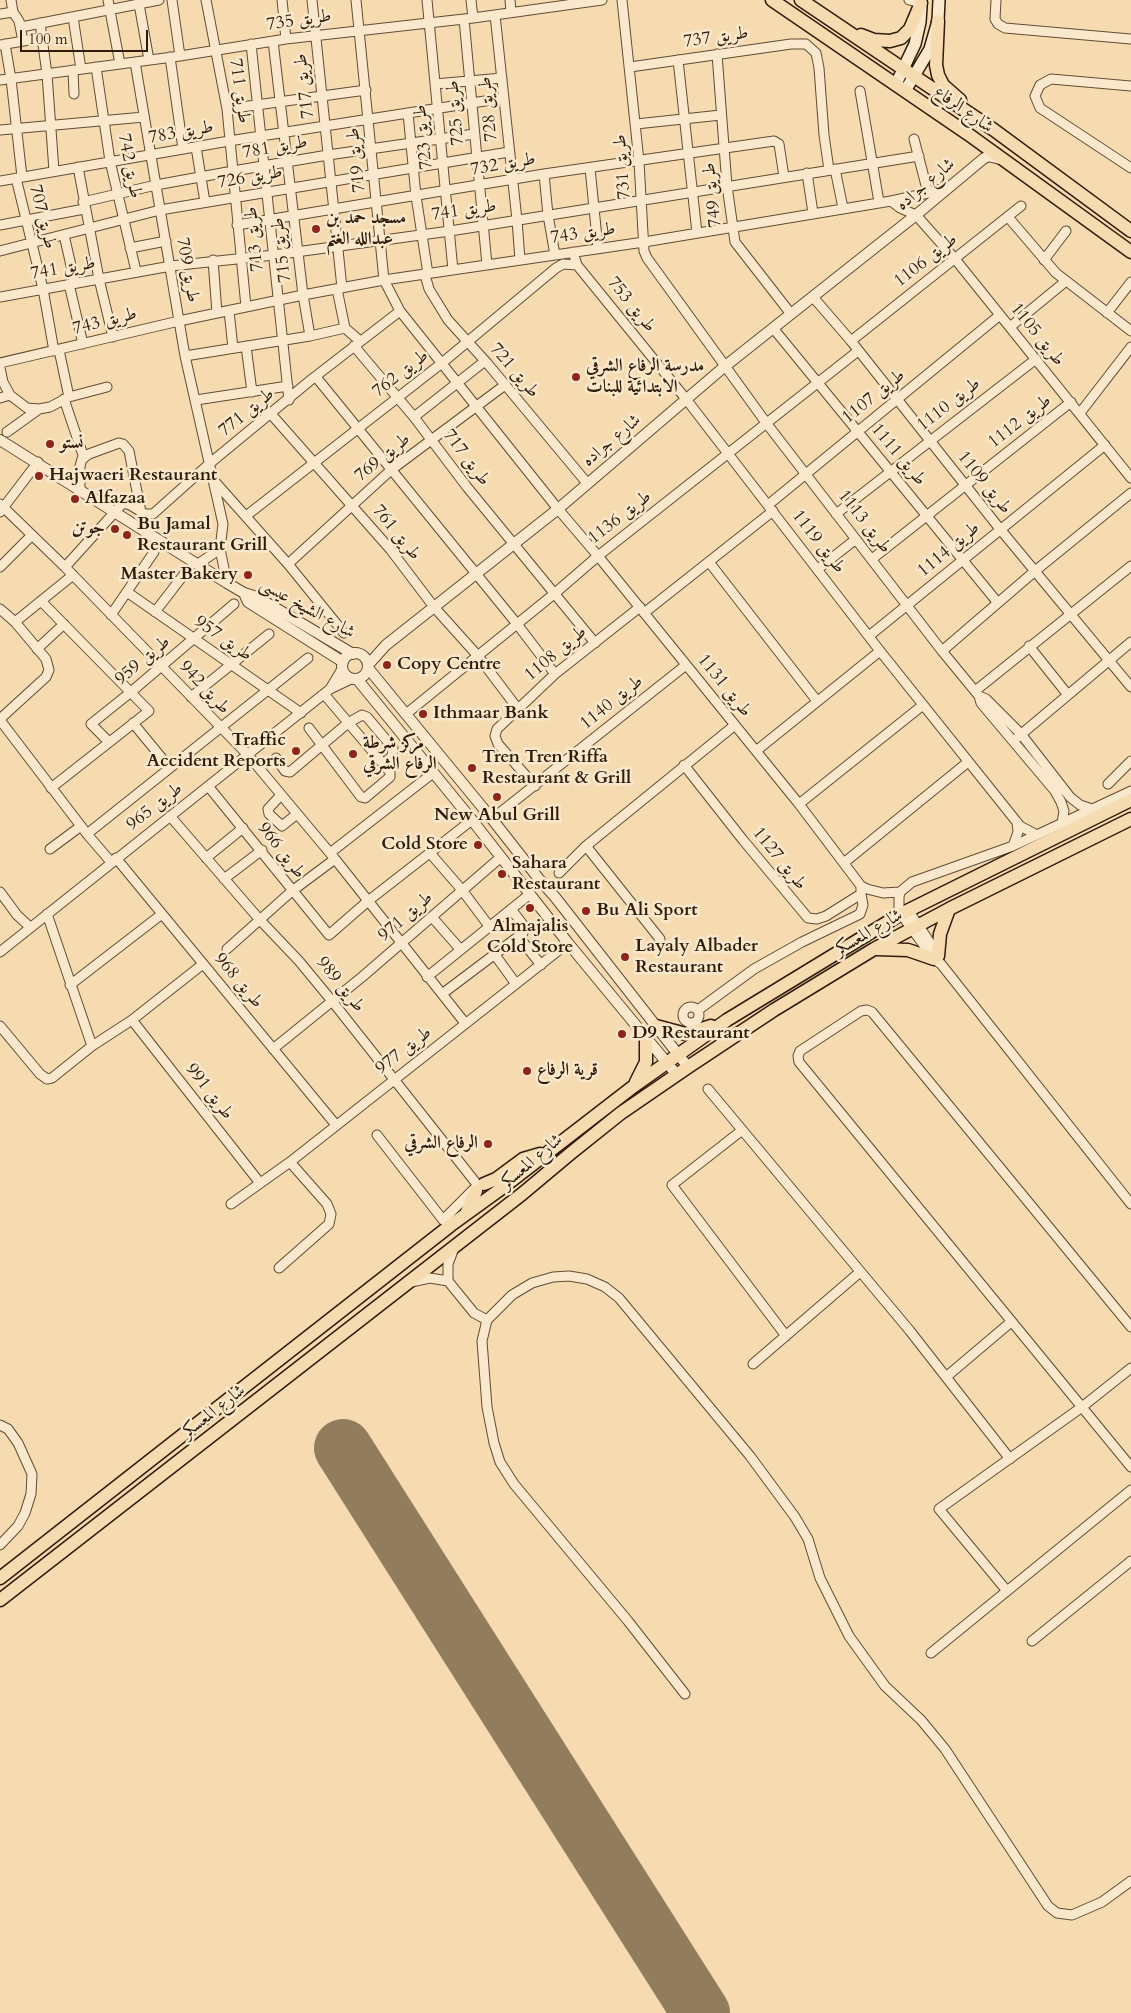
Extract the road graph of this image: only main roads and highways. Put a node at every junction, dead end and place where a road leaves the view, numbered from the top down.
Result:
1 (772, 0) edge
2 (801, 0) edge
3 (940, 0) edge
4 (917, 1) edge
5 (938, 21) junction
6 (834, 22) junction
7 (909, 73) junction
8 (900, 88) junction
9 (994, 130) junction
10 (1131, 230) edge
11 (1131, 252) edge
12 (1131, 800) edge
13 (1131, 819) edge
14 (949, 909) junction
15 (874, 949) junction
16 (727, 1020) junction
17 (656, 1026) road end
18 (646, 1037) road end
19 (634, 1086) junction
20 (548, 1153) junction
21 (466, 1214) junction
22 (0, 1578) edge
23 (0, 1600) edge

1 - 8 main road, شارع الرفاع
2 - 6 main road, شارع الرفاع
3 - 5 main road
4 - 6 main road
4 - 7 main road
5 - 7 main road
5 - 9 main road
6 - 7 main road, شارع الرفاع
7 - 8 main road
7 - 9 main road, شارع الرفاع
8 - 11 main road, شارع الرفاع
9 - 10 main road, شارع الرفاع
12 - 16 main road, شارع المعسكر
13 - 14 main road, شارع المعسكر
14 - 15 main road, شارع المعسكر
14 - 15 main road
15 - 23 main road, شارع المعسكر
16 - 17 main road
16 - 19 main road, شارع المعسكر
18 - 19 main road
19 - 20 main road, شارع المعسكر
20 - 21 main road, شارع المعسكر
20 - 21 main road
21 - 22 main road, شارع المعسكر

